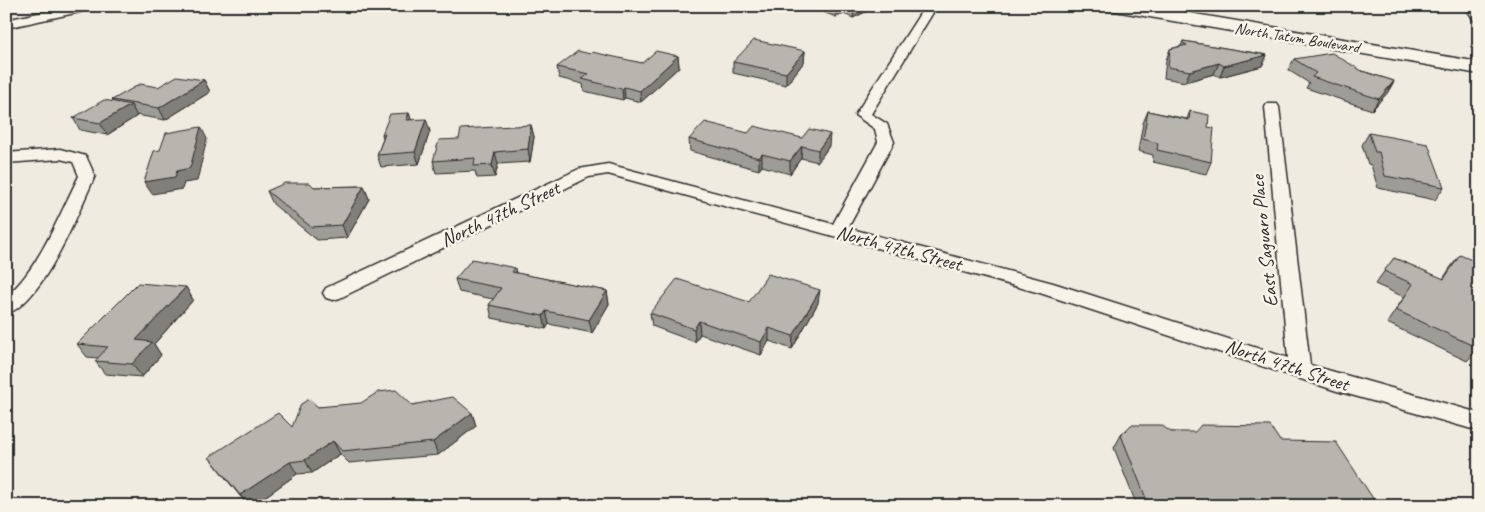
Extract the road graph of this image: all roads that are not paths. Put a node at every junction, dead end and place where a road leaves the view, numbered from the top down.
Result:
1 (88, 6) edge
2 (931, 6) edge
3 (1115, 6) edge
4 (1182, 6) edge
5 (1471, 6) edge
6 (1479, 19) edge
7 (6, 24) edge
8 (1479, 56) edge
9 (1479, 68) edge
10 (1272, 107) dead end
11 (6, 158) edge
12 (838, 231) junction
13 (333, 293) dead end
14 (6, 307) edge
15 (1300, 370) junction
16 (1479, 422) edge

1 - 7 street
2 - 12 street
3 - 9 main road, North Tatum Boulevard
4 - 8 main road, North Tatum Boulevard
5 - 6 street
10 - 15 street, East Saguaro Place
11 - 14 street
12 - 13 street, North 47th Street
12 - 15 street, North 47th Street
15 - 16 street, North 47th Street

